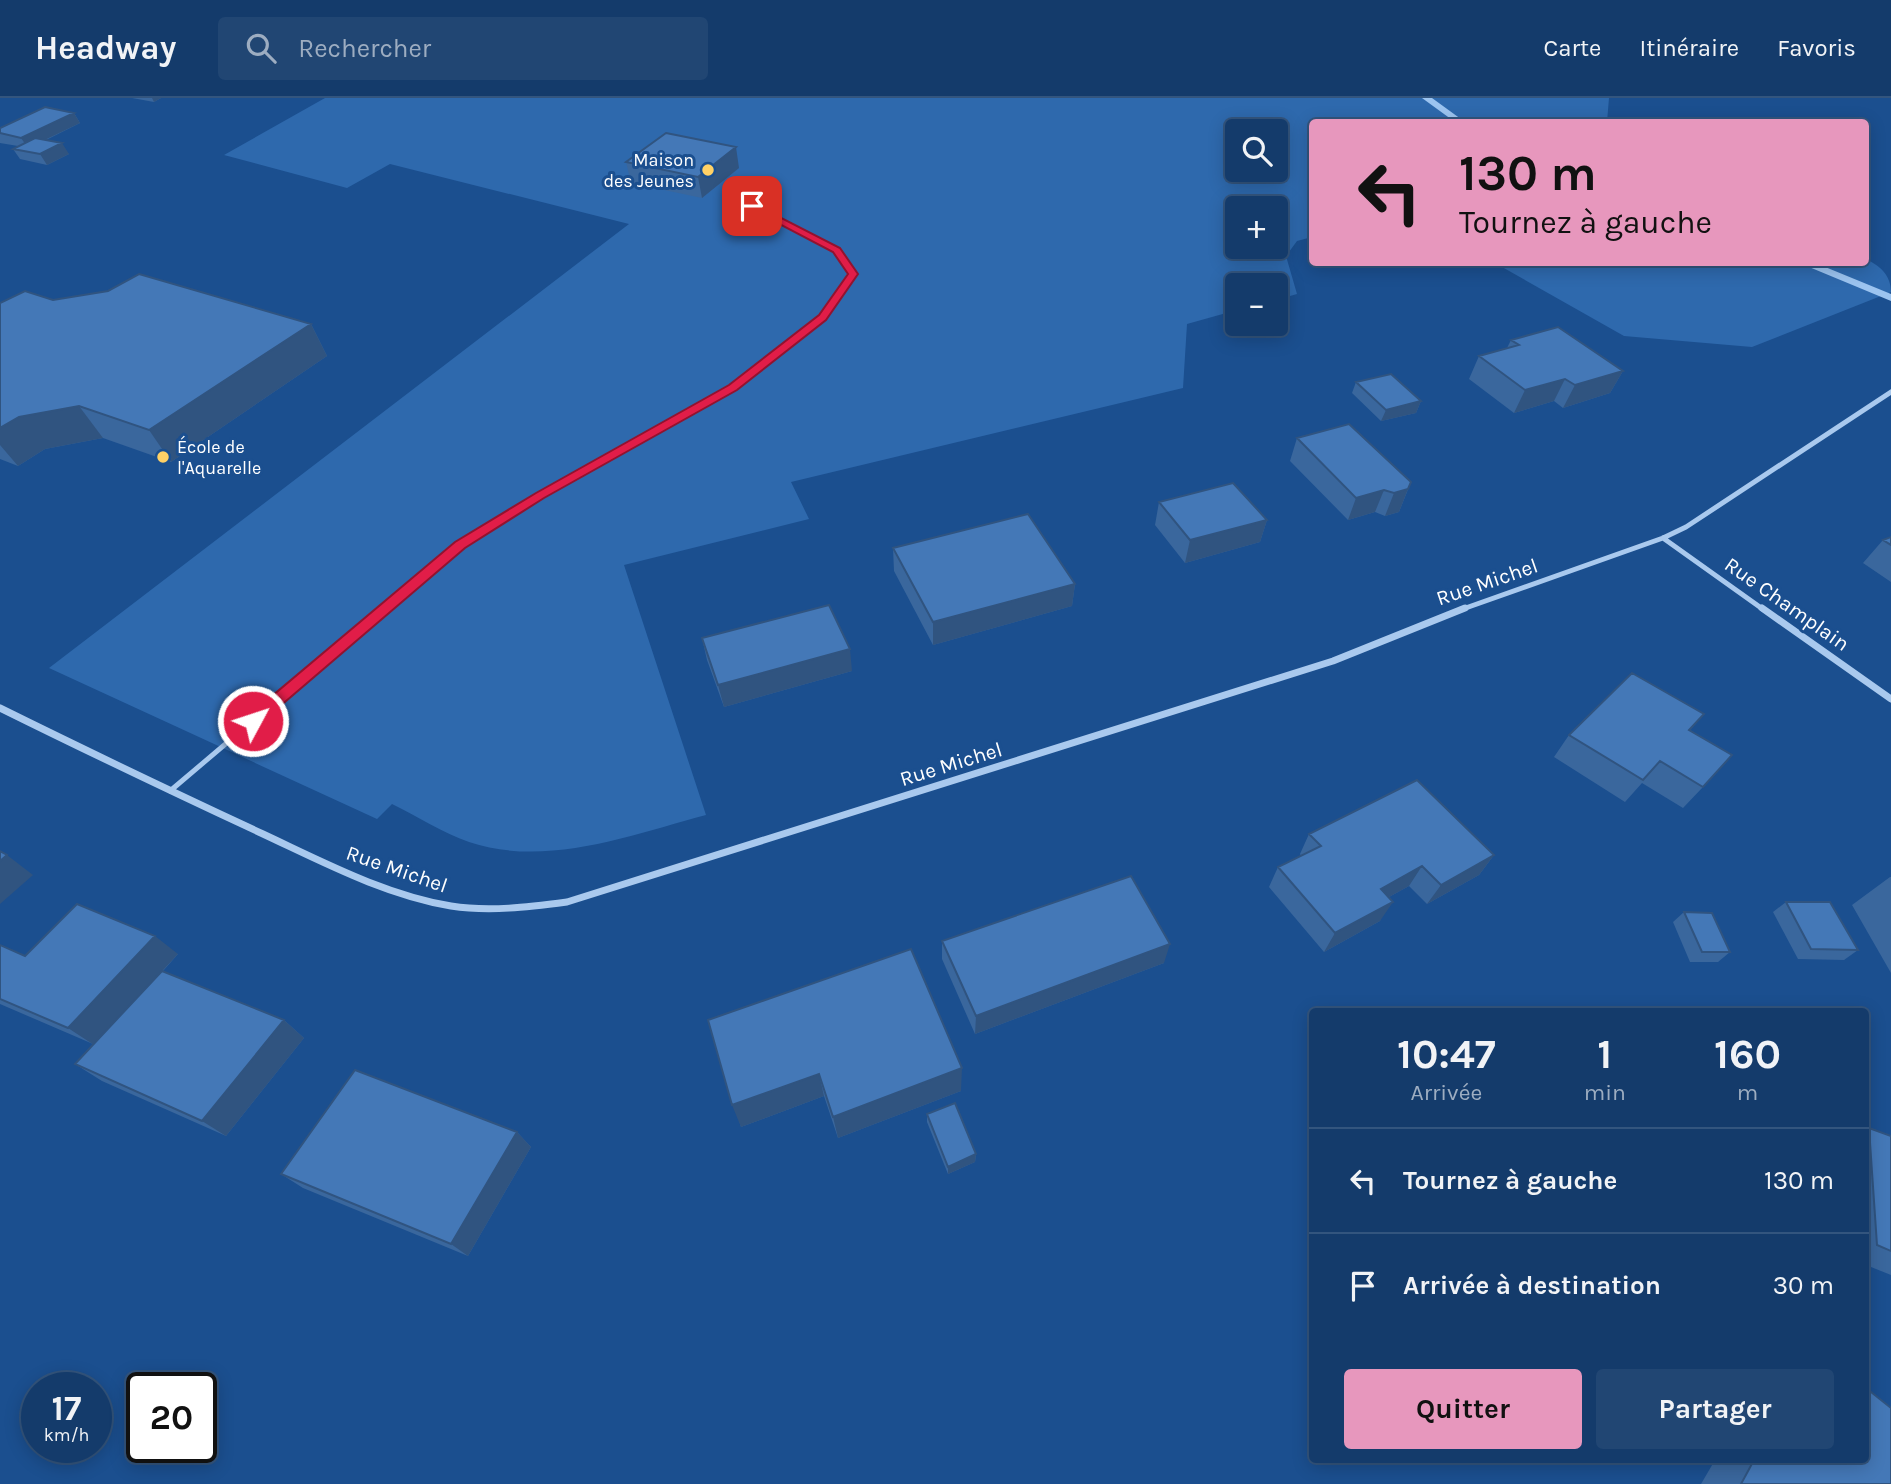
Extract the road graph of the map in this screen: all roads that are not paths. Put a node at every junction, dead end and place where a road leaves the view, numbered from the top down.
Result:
1 (752, 206) dead end
2 (1891, 392) edge
3 (1663, 538) junction
4 (1891, 699) edge
5 (0, 708) edge
6 (170, 791) junction

1 - 6 lane
2 - 3 street, Rue Michel
3 - 4 street, Rue Champlain
3 - 6 street, Rue Michel
5 - 6 street, Rue Michel

